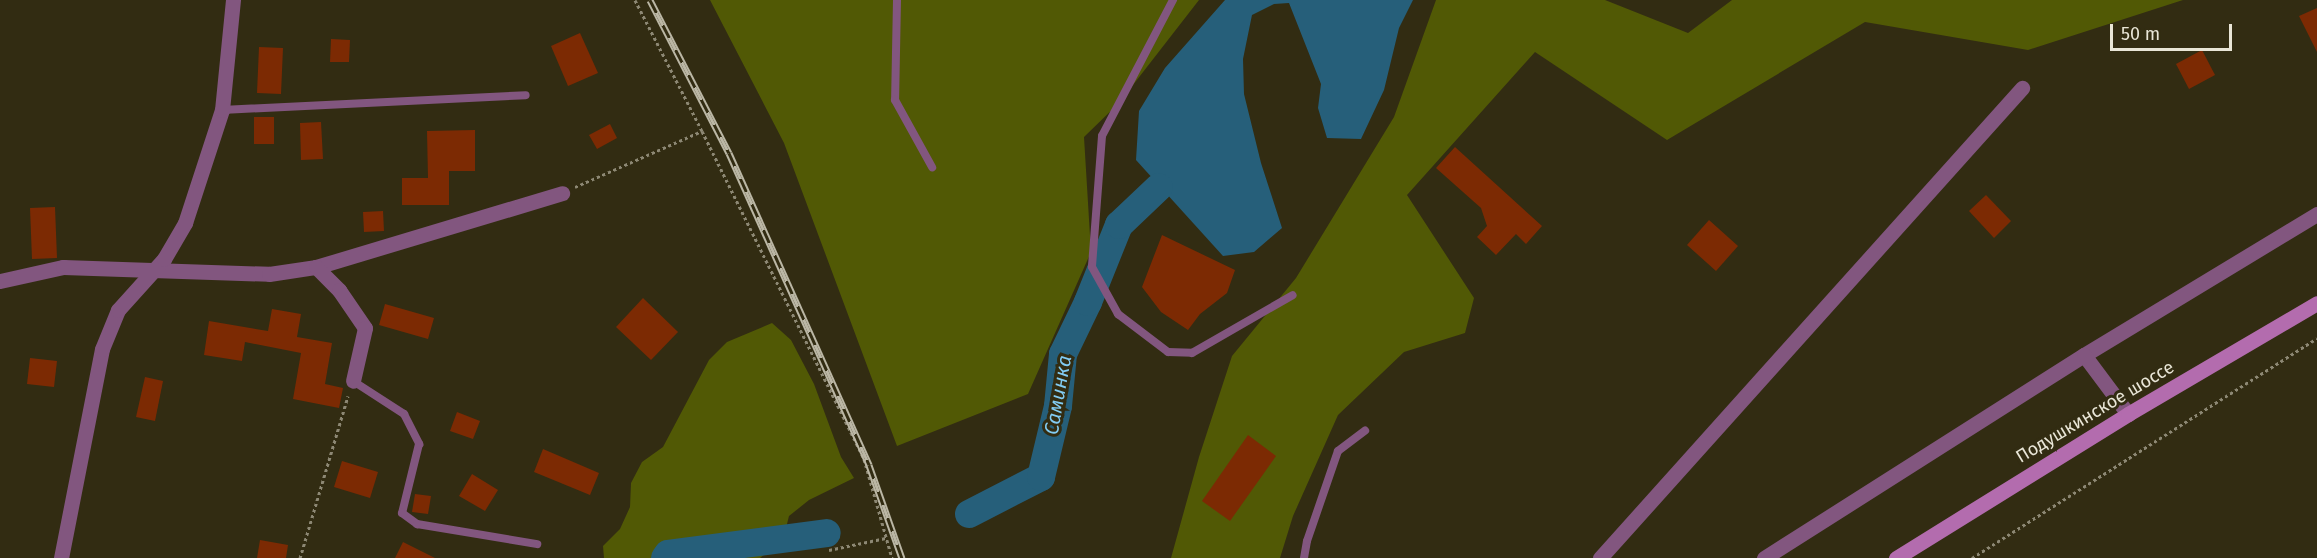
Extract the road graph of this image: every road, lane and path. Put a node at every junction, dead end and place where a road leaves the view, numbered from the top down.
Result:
1 (233, 0) edge
2 (635, 0) edge
3 (897, 0) edge
4 (1173, 0) edge
5 (2022, 88) dead end
6 (526, 95) dead end
7 (222, 110) junction
8 (702, 131) junction
9 (932, 167) dead end
10 (562, 192) joint
11 (2317, 214) edge
12 (316, 267) junction
13 (154, 268) junction
14 (0, 281) edge
15 (1293, 295) dead end
16 (2317, 303) edge
17 (2317, 338) edge
18 (2084, 355) junction
19 (354, 381) junction
20 (2128, 414) junction
21 (1365, 431) dead end
22 (886, 538) junction
23 (537, 544) dead end
24 (829, 550) dead end
25 (61, 558) edge
26 (300, 558) edge
27 (892, 558) edge
28 (1304, 558) edge
29 (1600, 558) edge
30 (1764, 558) edge
31 (1896, 558) edge
32 (1972, 558) edge

1 - 7 street
2 - 8 path
3 - 9 lane
4 - 15 lane
5 - 29 street
6 - 7 lane
7 - 13 street
8 - 10 path
8 - 22 path
10 - 12 street
11 - 18 street
12 - 13 street
12 - 19 street
13 - 14 street
13 - 25 street
16 - 20 main road, Подушкинское шоссе
17 - 32 path
18 - 20 street
18 - 30 street
19 - 23 lane
19 - 26 path
20 - 31 main road, Подушкинское шоссе
21 - 28 lane
22 - 24 path
22 - 27 path

